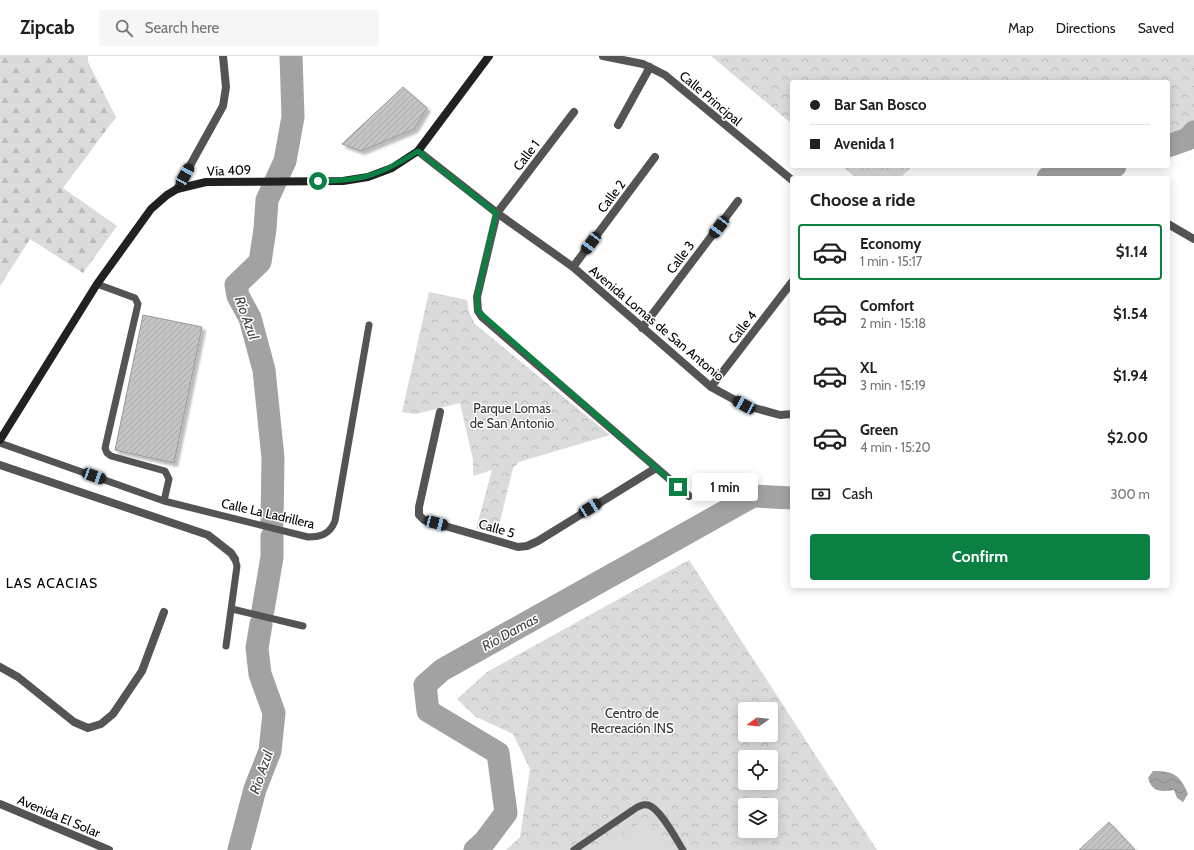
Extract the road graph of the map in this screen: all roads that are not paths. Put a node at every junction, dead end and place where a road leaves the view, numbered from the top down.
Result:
1 (223, 56) edge
2 (489, 56) edge
3 (603, 56) edge
4 (650, 67) junction
5 (574, 112) dead end
6 (618, 125) dead end
7 (418, 151) junction
8 (655, 157) dead end
9 (790, 178) edge
10 (177, 189) junction
11 (738, 201) dead end
12 (496, 213) junction
13 (1170, 225) edge
14 (1194, 239) edge
15 (573, 267) junction
16 (97, 284) junction
17 (790, 285) edge
18 (369, 325) dead end
19 (642, 328) junction
20 (711, 387) junction
21 (440, 412) dead end
22 (790, 414) edge
23 (0, 442) edge
24 (0, 465) edge
25 (656, 468) junction
26 (689, 496) dead end
27 (164, 501) junction
28 (235, 559) joint
29 (232, 609) junction
30 (164, 612) dead end
31 (303, 626) dead end
32 (226, 646) dead end
33 (0, 667) edge
34 (0, 804) edge
35 (109, 850) edge
36 (574, 850) edge
37 (683, 850) edge

1 - 10 street
2 - 7 street, Vía 409
3 - 4 street, Calle Principal
4 - 6 street
4 - 9 street, Calle Principal
5 - 12 street, Calle 1
7 - 10 street, Vía 409
7 - 12 street, Avenida Lomas de San Antonio
8 - 15 street, Calle 2
10 - 16 street, Vía 409
11 - 19 street, Calle 3
12 - 15 street, Avenida Lomas de San Antonio
12 - 25 street
13 - 14 street
15 - 19 street, Avenida Lomas de San Antonio
16 - 23 street, Vía 409
16 - 27 lane
17 - 20 street, Calle 4
18 - 27 lane, Calle La Ladrillera
19 - 20 street, Avenida Lomas de San Antonio
20 - 22 street, Avenida Lomas de San Antonio
21 - 25 street, Calle 5
23 - 27 lane, Calle La Ladrillera
24 - 28 street
25 - 26 street
28 - 29 lane
29 - 31 lane
29 - 32 lane
30 - 33 street
34 - 35 street, Avenida El Solar
36 - 37 lane

